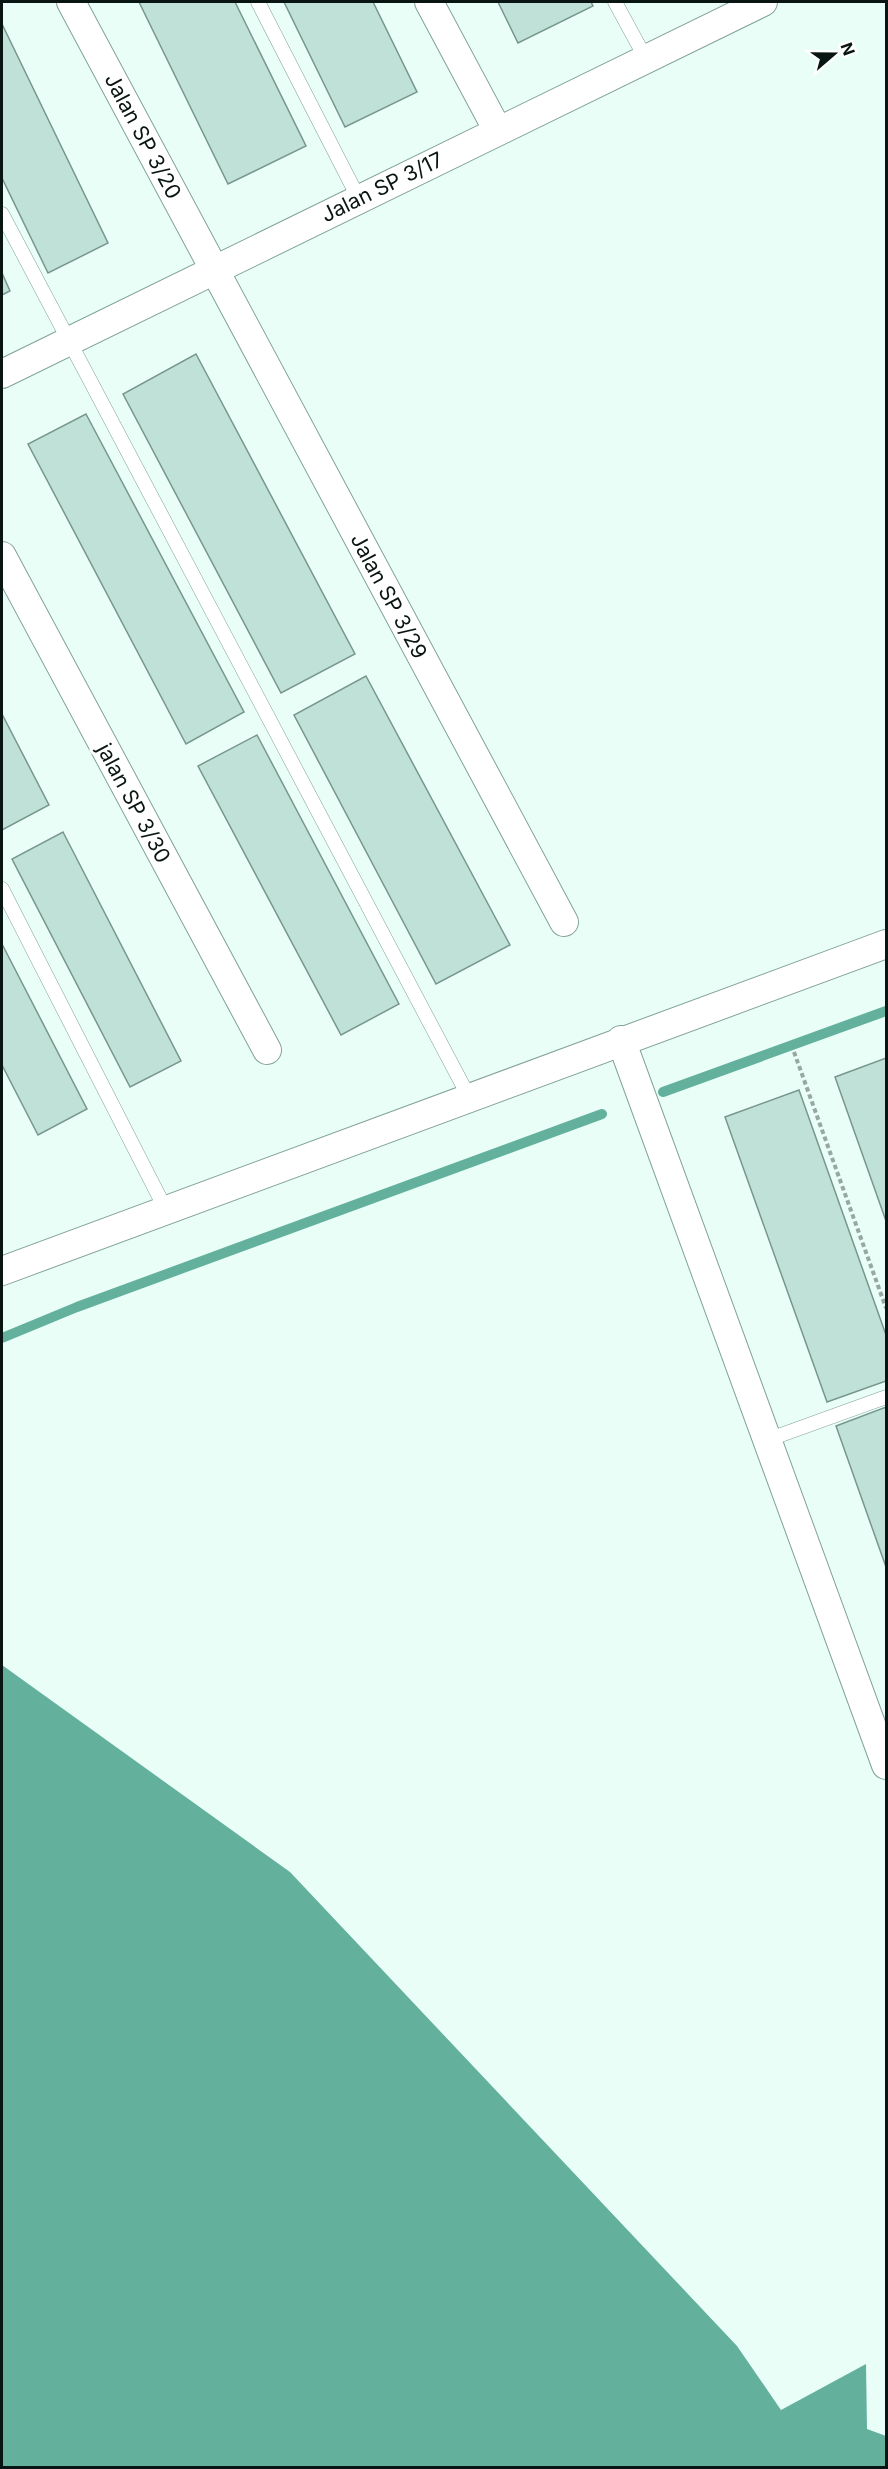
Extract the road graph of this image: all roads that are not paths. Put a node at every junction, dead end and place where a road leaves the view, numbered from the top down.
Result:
1 (71, 2) edge
2 (258, 2) edge
3 (429, 2) edge
4 (615, 2) edge
5 (763, 2) edge
6 (646, 59) junction
7 (498, 131) junction
8 (358, 199) junction
9 (2, 214) edge
10 (215, 270) junction
11 (69, 341) junction
12 (2, 374) edge
13 (2, 556) edge
14 (2, 889) edge
15 (564, 922) dead end
16 (886, 944) edge
17 (621, 1041) junction
18 (267, 1050) dead end
19 (469, 1097) junction
20 (166, 1210) junction
21 (5, 1261) edge
22 (886, 1397) edge
23 (767, 1440) junction
24 (880, 1730) edge
25 (886, 1766) edge

1 - 10 street, Jalan SP 3/20
2 - 8 lane
3 - 7 street
4 - 6 lane
5 - 6 street, Jalan SP 3/17
6 - 7 street, Jalan SP 3/17
7 - 8 street, Jalan SP 3/17
8 - 10 street, Jalan SP 3/17
9 - 11 lane
10 - 11 street, Jalan SP 3/17
10 - 15 street, Jalan SP 3/29
11 - 12 street, Jalan SP 3/17
11 - 19 lane
13 - 18 street, jalan SP 3/30
14 - 20 lane
16 - 17 street
17 - 19 street
17 - 23 street
19 - 20 street
20 - 21 street
22 - 23 lane
23 - 24 street
24 - 25 street

